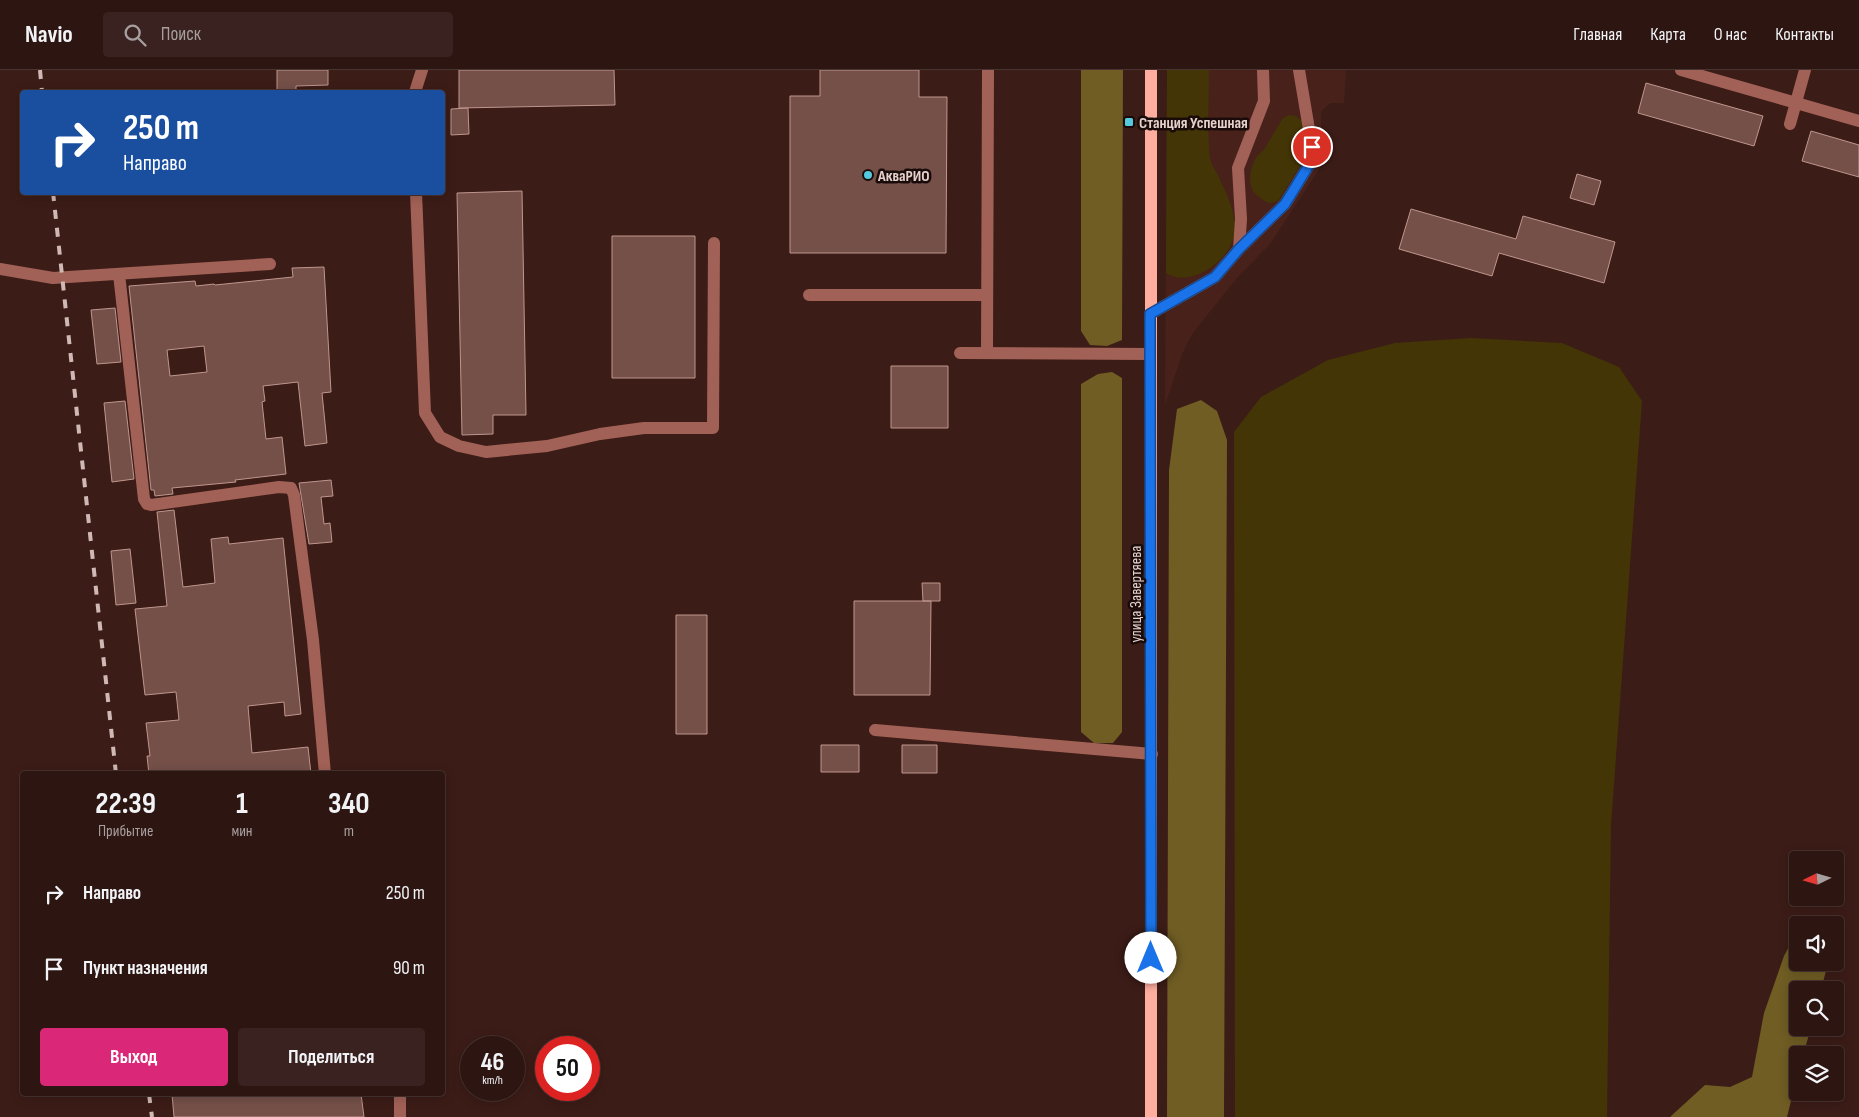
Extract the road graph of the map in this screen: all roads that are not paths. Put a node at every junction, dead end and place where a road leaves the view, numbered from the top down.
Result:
1 (422, 70) edge
2 (988, 70) edge
3 (1151, 70) edge
4 (1263, 70) edge
5 (1299, 70) edge
6 (1681, 70) edge
7 (1805, 70) edge
8 (416, 90) edge
9 (1796, 103) junction
10 (1859, 121) edge
11 (1790, 124) dead end
12 (416, 195) edge
13 (714, 243) dead end
14 (1239, 249) junction
15 (270, 264) dead end
16 (0, 269) edge
17 (119, 274) junction
18 (809, 295) dead end
19 (987, 295) junction
20 (1150, 314) junction
21 (960, 353) dead end
22 (987, 354) junction
23 (1150, 354) junction
24 (875, 730) dead end
25 (1152, 754) junction
26 (325, 771) edge
27 (400, 1096) edge
28 (400, 1117) edge
29 (1151, 1117) edge

1 - 8 lane
2 - 19 lane
3 - 20 main road, улица Завертяева
4 - 14 lane
5 - 14 lane
6 - 9 lane
7 - 9 lane
9 - 10 lane
9 - 11 lane
12 - 13 lane
14 - 20 lane
15 - 17 lane
16 - 17 lane
17 - 26 lane
18 - 19 lane
19 - 22 lane
20 - 23 main road, улица Завертяева
21 - 22 lane
22 - 23 lane
23 - 25 main road, улица Завертяева
24 - 25 lane
25 - 29 main road, улица Завертяева
27 - 28 lane

